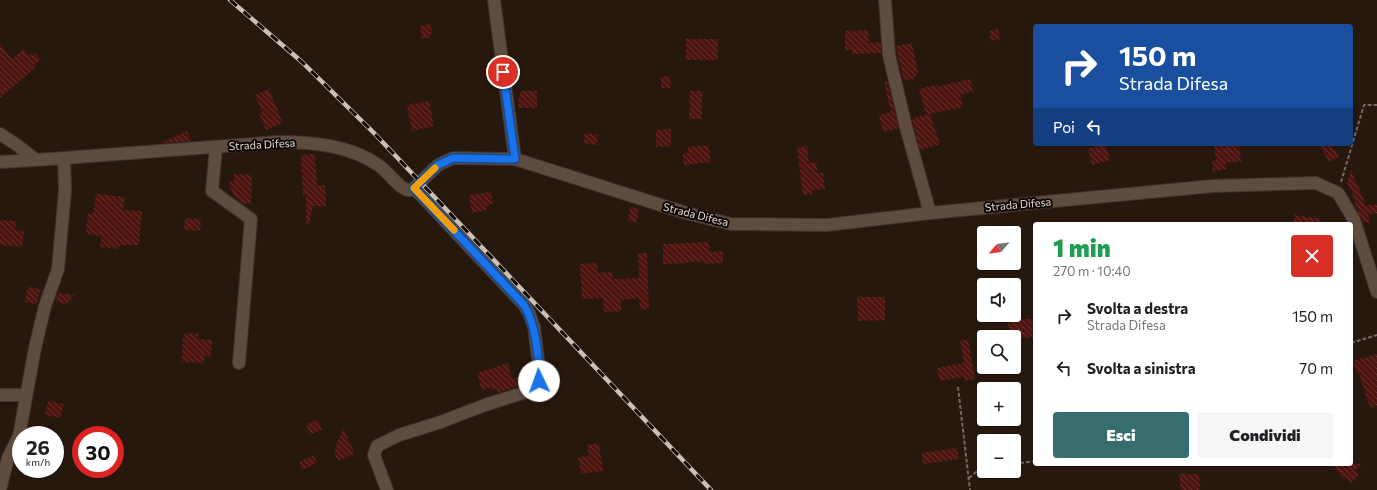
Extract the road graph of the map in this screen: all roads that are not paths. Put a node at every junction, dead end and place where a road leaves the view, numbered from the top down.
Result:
1 (494, 0) edge
2 (885, 0) edge
3 (0, 134) edge
4 (216, 147) junction
5 (64, 158) junction
6 (515, 159) junction
7 (36, 160) junction
8 (0, 162) edge
9 (414, 188) junction
10 (930, 212) junction
11 (1377, 292) edge
12 (239, 363) dead end
13 (26, 394) junction
14 (0, 395) edge
15 (0, 490) edge
16 (387, 490) edge

1 - 6 street
2 - 10 street
3 - 7 street
4 - 5 street, Strada Difesa
4 - 9 street, Strada Difesa
4 - 12 street
5 - 7 street, Strada Difesa
5 - 13 street
6 - 9 street, Strada Difesa
6 - 10 street, Strada Difesa
7 - 8 street, Strada Difesa
9 - 16 street
10 - 11 street, Strada Difesa
13 - 14 street
13 - 15 street

